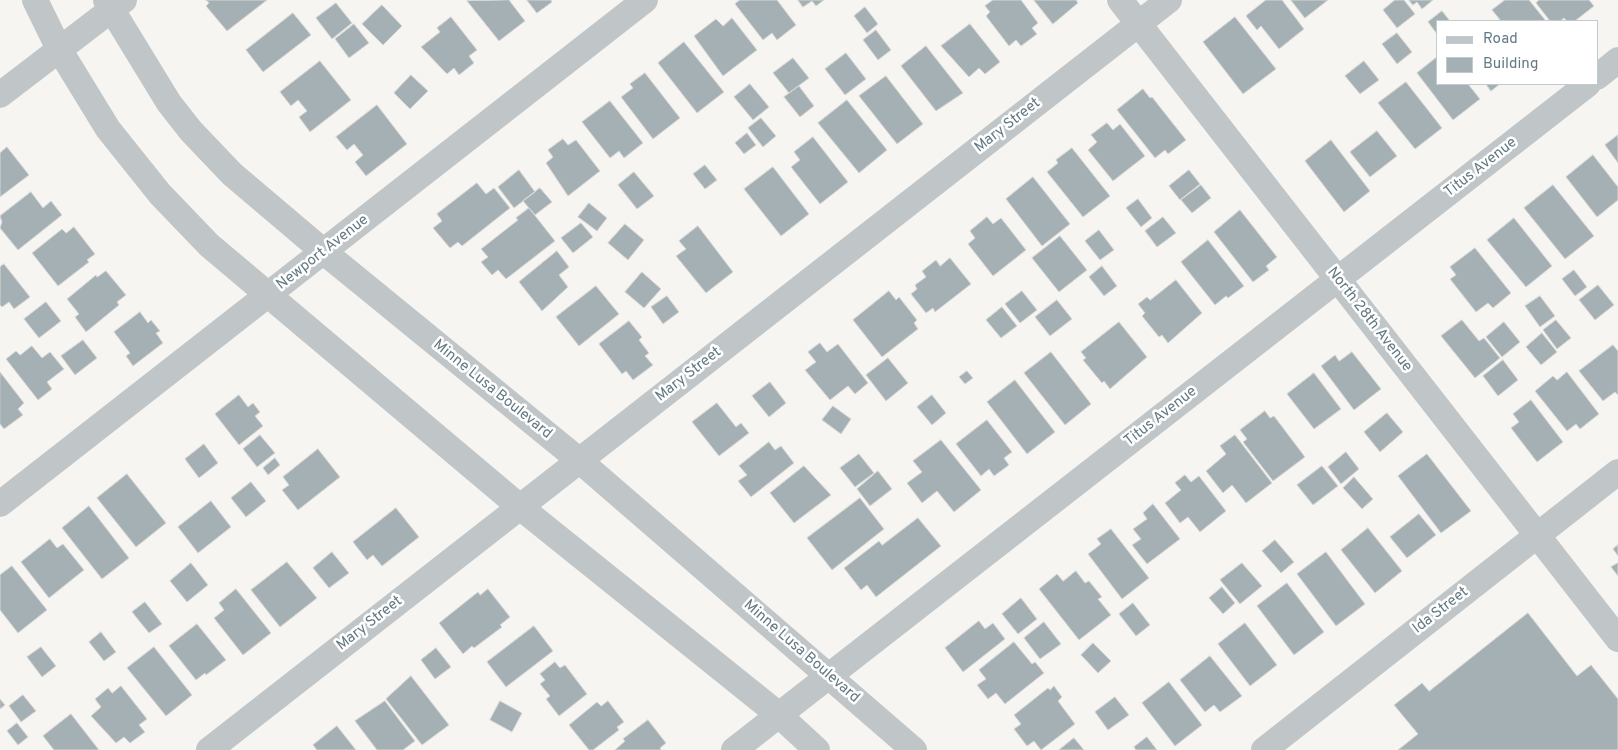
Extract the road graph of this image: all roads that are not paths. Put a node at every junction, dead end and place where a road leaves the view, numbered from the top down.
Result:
1 (35, 0) edge
2 (645, 0) edge
3 (1120, 0) edge
4 (1169, 0) edge
5 (114, 3) edge
6 (1139, 24) junction
7 (59, 49) junction
8 (1618, 60) edge
9 (1598, 76) edge
10 (1587, 85) edge
11 (0, 95) edge
12 (324, 252) junction
13 (1338, 280) junction
14 (268, 296) junction
15 (580, 461) junction
16 (1618, 472) edge
17 (0, 504) edge
18 (520, 507) junction
19 (1538, 535) junction
20 (1618, 639) edge
21 (830, 676) junction
22 (780, 714) junction
23 (209, 750) edge
24 (734, 750) edge
25 (817, 750) edge
26 (914, 750) edge
27 (1264, 750) edge

1 - 7 street
2 - 12 street, Newport Avenue
3 - 6 street, North 28th Avenue
4 - 6 street, Mary Street
5 - 7 street
5 - 12 street, Minne Lusa Boulevard
6 - 13 street, North 28th Avenue
6 - 15 street, Mary Street
7 - 11 street
7 - 14 street
8 - 9 street
10 - 13 street, Titus Avenue
12 - 14 street, Newport Avenue
12 - 15 street, Minne Lusa Boulevard
13 - 19 street, North 28th Avenue
13 - 21 street, Titus Avenue
14 - 17 street, Newport Avenue
14 - 18 street
15 - 18 street, Mary Street
15 - 21 street, Minne Lusa Boulevard
16 - 19 street, Ida Street
18 - 22 street
18 - 23 street, Mary Street
19 - 20 street, North 28th Avenue
19 - 27 street, Ida Street
21 - 22 street, Titus Avenue
21 - 26 street, Minne Lusa Boulevard
22 - 24 street, Titus Avenue
22 - 25 street

